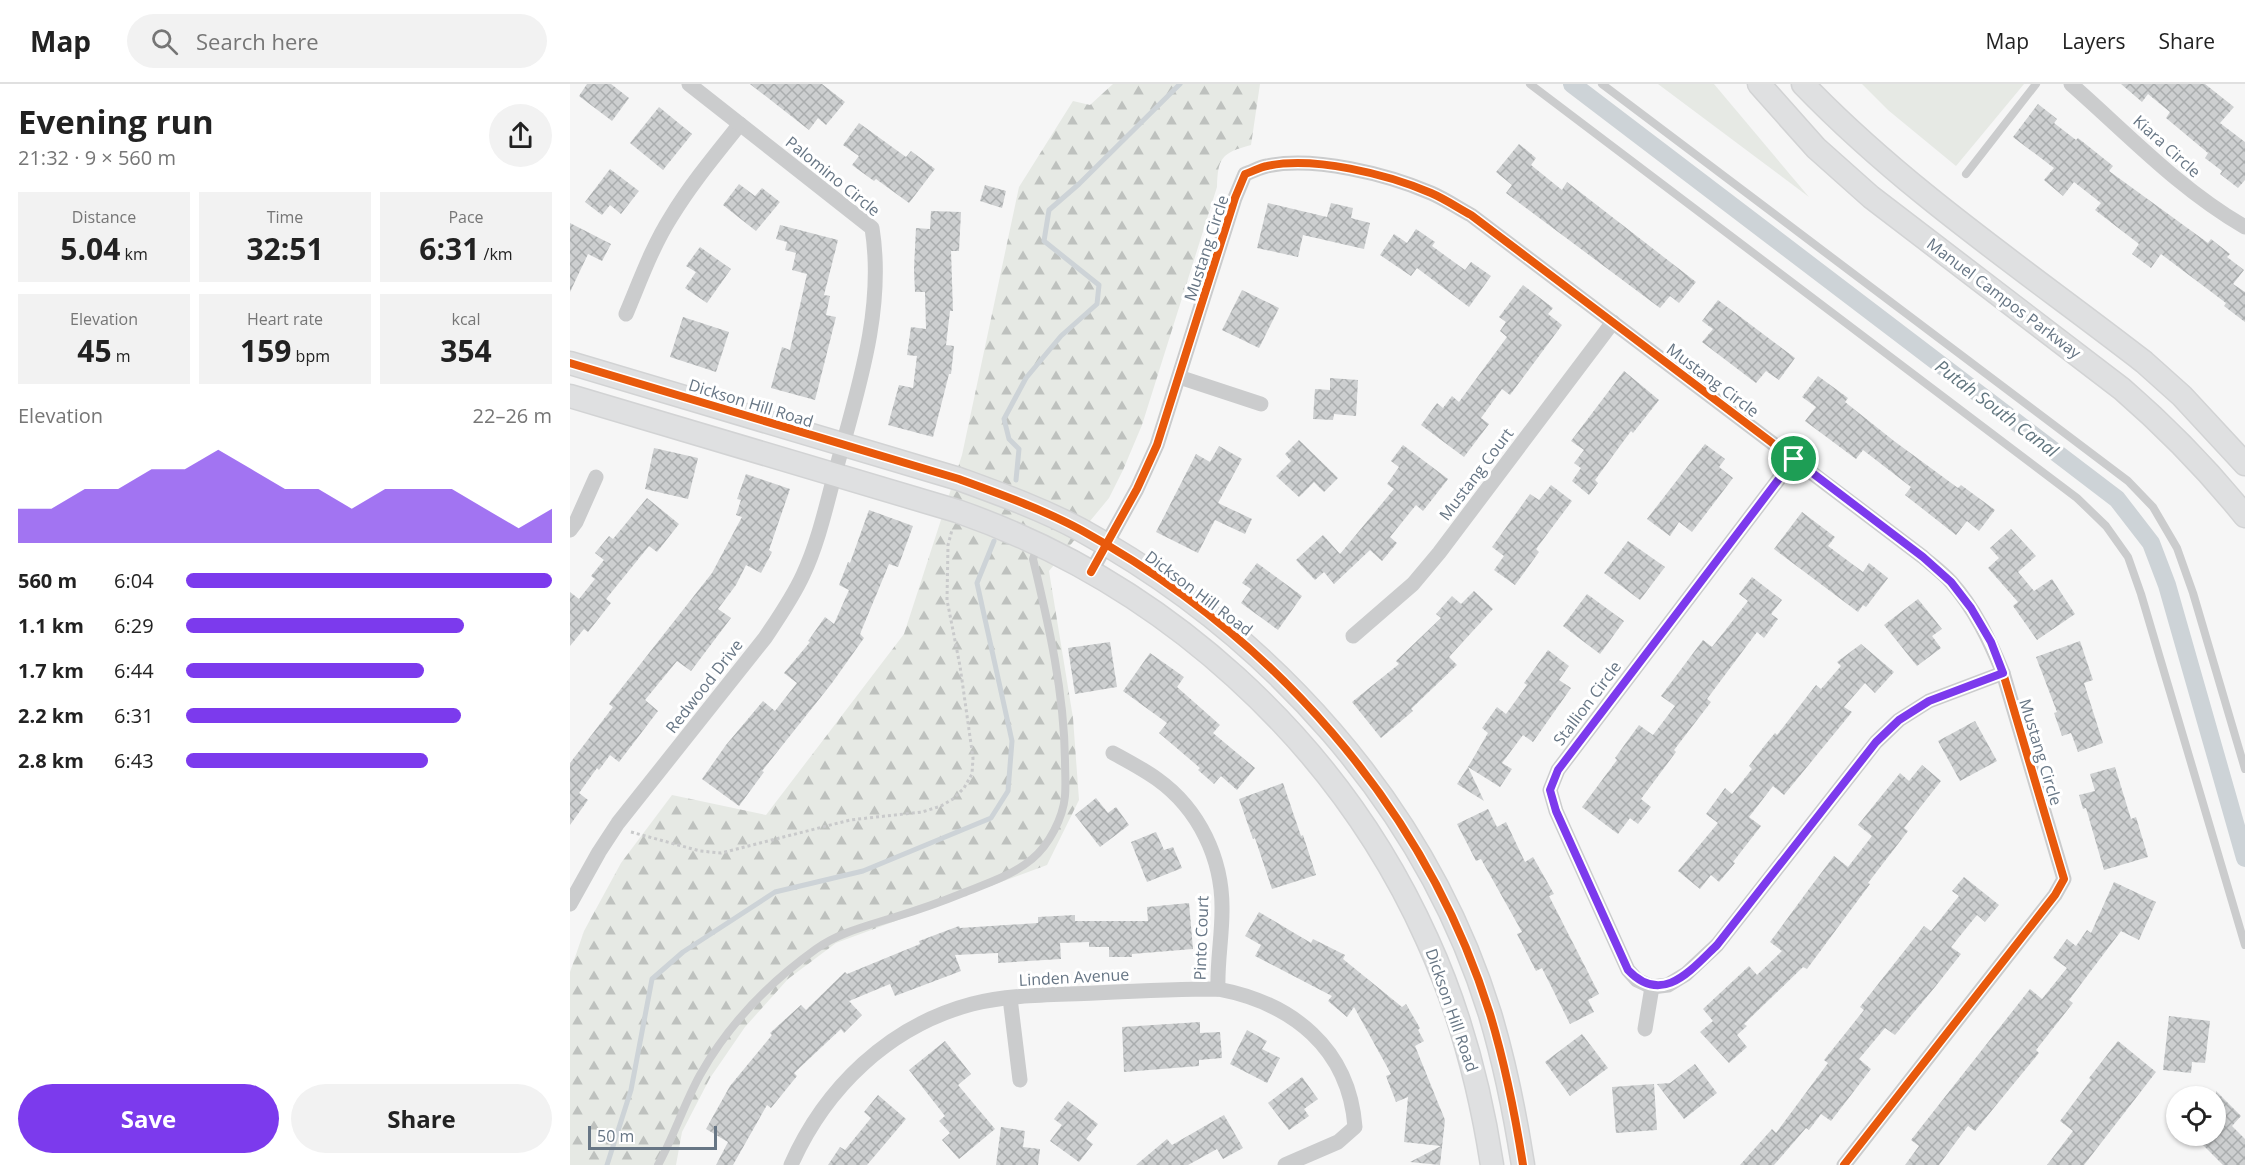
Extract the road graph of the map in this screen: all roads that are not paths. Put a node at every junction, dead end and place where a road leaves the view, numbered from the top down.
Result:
1 (689, 84) edge
2 (1530, 84) edge
3 (1602, 84) edge
4 (1759, 84) edge
5 (1803, 84) edge
6 (2036, 84) edge
7 (2071, 84) edge
8 (740, 124) junction
9 (1966, 174) dead end
10 (2245, 227) edge
11 (626, 314) dead end
12 (1613, 322) junction
13 (570, 363) edge
14 (1179, 378) junction
15 (570, 396) edge
16 (1261, 404) dead end
17 (843, 444) junction
18 (1794, 459) junction
19 (2245, 464) edge
20 (835, 474) junction
21 (596, 477) dead end
22 (2245, 516) edge
23 (570, 530) edge
24 (1039, 543) junction
25 (1106, 545) junction
26 (1091, 572) junction
27 (1353, 636) dead end
28 (2003, 673) junction
29 (1113, 753) dead end
30 (2245, 770) edge
31 (570, 904) edge
32 (2245, 945) edge
33 (1652, 987) junction
34 (1218, 989) junction
35 (1010, 998) junction
36 (1645, 1029) dead end
37 (1020, 1080) dead end
38 (658, 1165) edge
39 (791, 1165) edge
40 (1285, 1165) edge
41 (1492, 1165) edge
42 (1524, 1165) edge
43 (1844, 1165) edge

1 - 8 street, Palomino Circle
2 - 32 lane
3 - 30 lane
4 - 22 street, Manuel Campos Parkway
5 - 19 street, Manuel Campos Parkway
6 - 9 lane
7 - 10 street, Kiara Circle
8 - 11 street
8 - 17 street, Palomino Circle
12 - 14 street, Mustang Circle
12 - 18 street, Mustang Circle
12 - 27 street, Mustang Court
13 - 17 street, Dickson Hill Road
14 - 16 street
14 - 25 street, Mustang Circle
15 - 20 street, Dickson Hill Road
17 - 20 street, Palomino Circle
17 - 25 street, Dickson Hill Road
18 - 28 street, Mustang Circle
18 - 33 street, Stallion Circle
20 - 24 street, Dickson Hill Road
20 - 31 street, Redwood Drive
21 - 23 street
24 - 26 street, Dickson Hill Road
24 - 38 lane
25 - 26 street, Mustang Circle
25 - 42 street, Dickson Hill Road
26 - 41 street, Dickson Hill Road
28 - 33 street
28 - 43 street, Mustang Circle
29 - 34 street, Pinto Court
33 - 36 street
34 - 35 street, Linden Avenue
34 - 40 street, Linden Avenue
35 - 37 street
35 - 39 street, Linden Avenue

